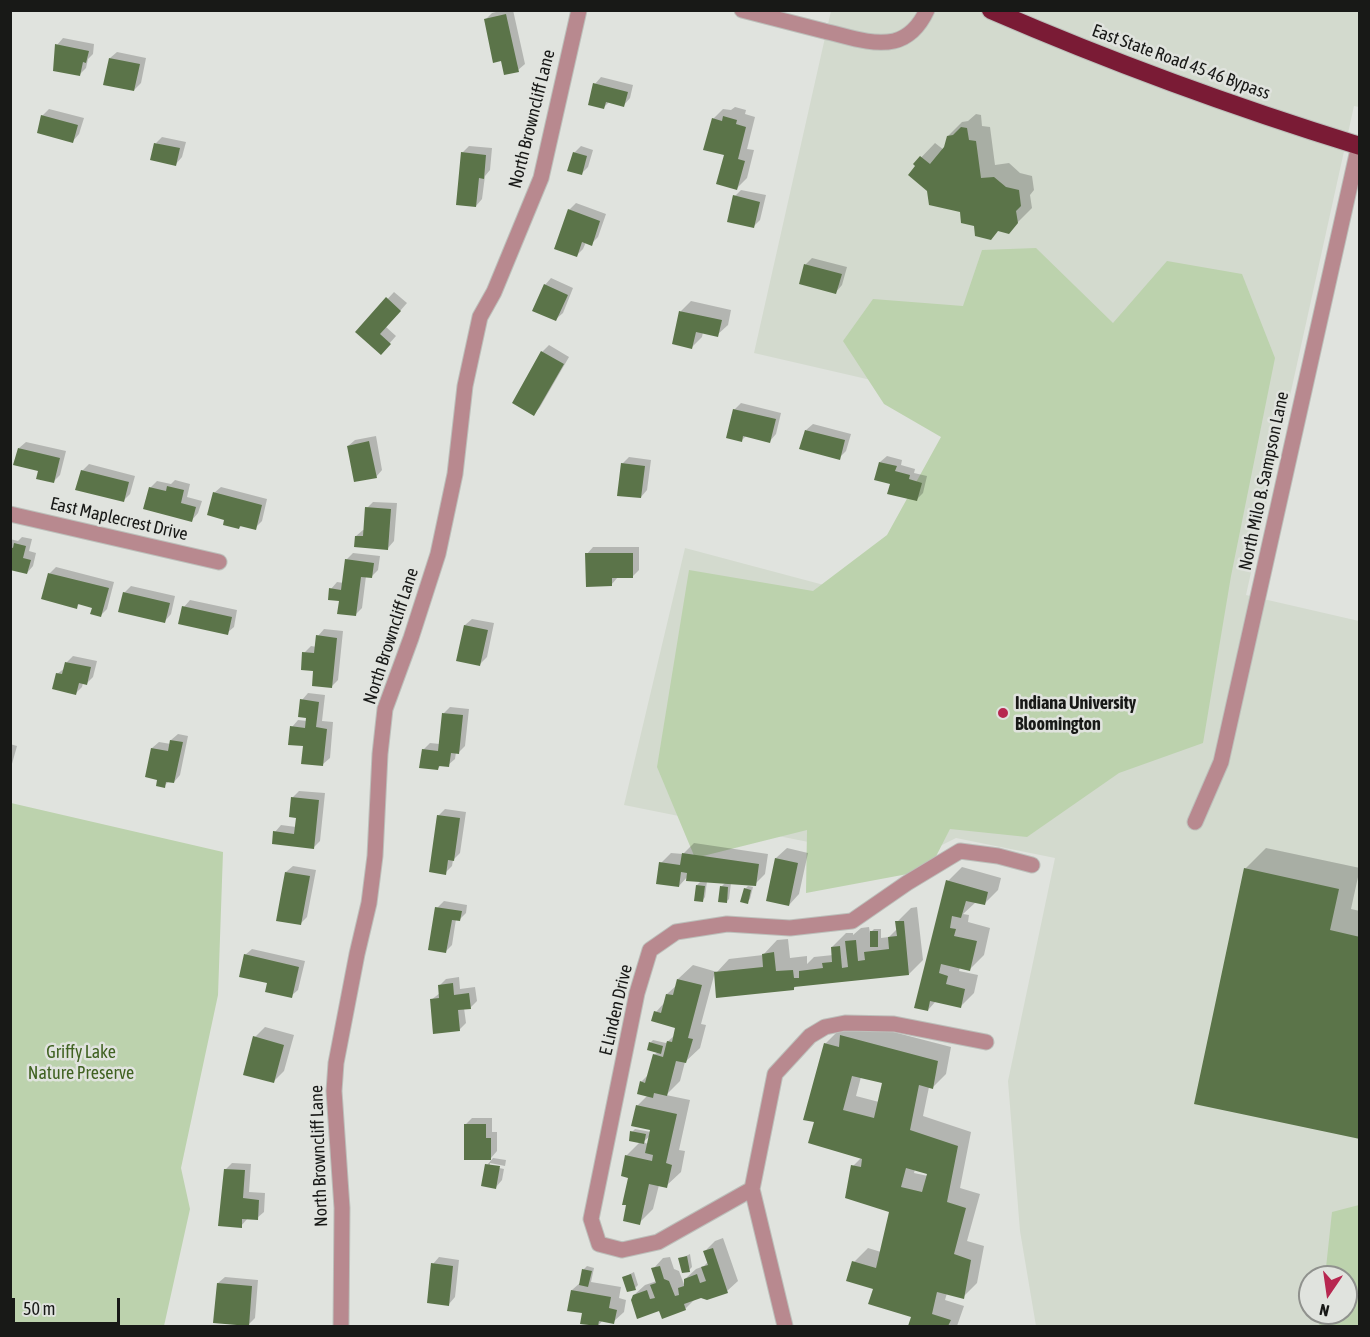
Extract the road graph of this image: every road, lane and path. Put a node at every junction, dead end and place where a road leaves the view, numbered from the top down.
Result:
1 (579, 10) edge
2 (742, 10) edge
3 (927, 10) edge
4 (991, 10) edge
5 (1359, 146) edge
6 (10, 514) edge
7 (219, 562) dead end
8 (1195, 822) dead end
9 (1032, 865) dead end
10 (986, 1042) dead end
11 (752, 1189) junction
12 (341, 1326) edge
13 (785, 1326) edge

1 - 12 street, North Browncliff Lane
2 - 3 street
4 - 5 highway, East State Road 45 46 Bypass
5 - 8 street, North Milo B. Sampson Lane
6 - 7 street, East Maplecrest Drive
9 - 11 street, E Linden Drive
10 - 11 street
11 - 13 street

